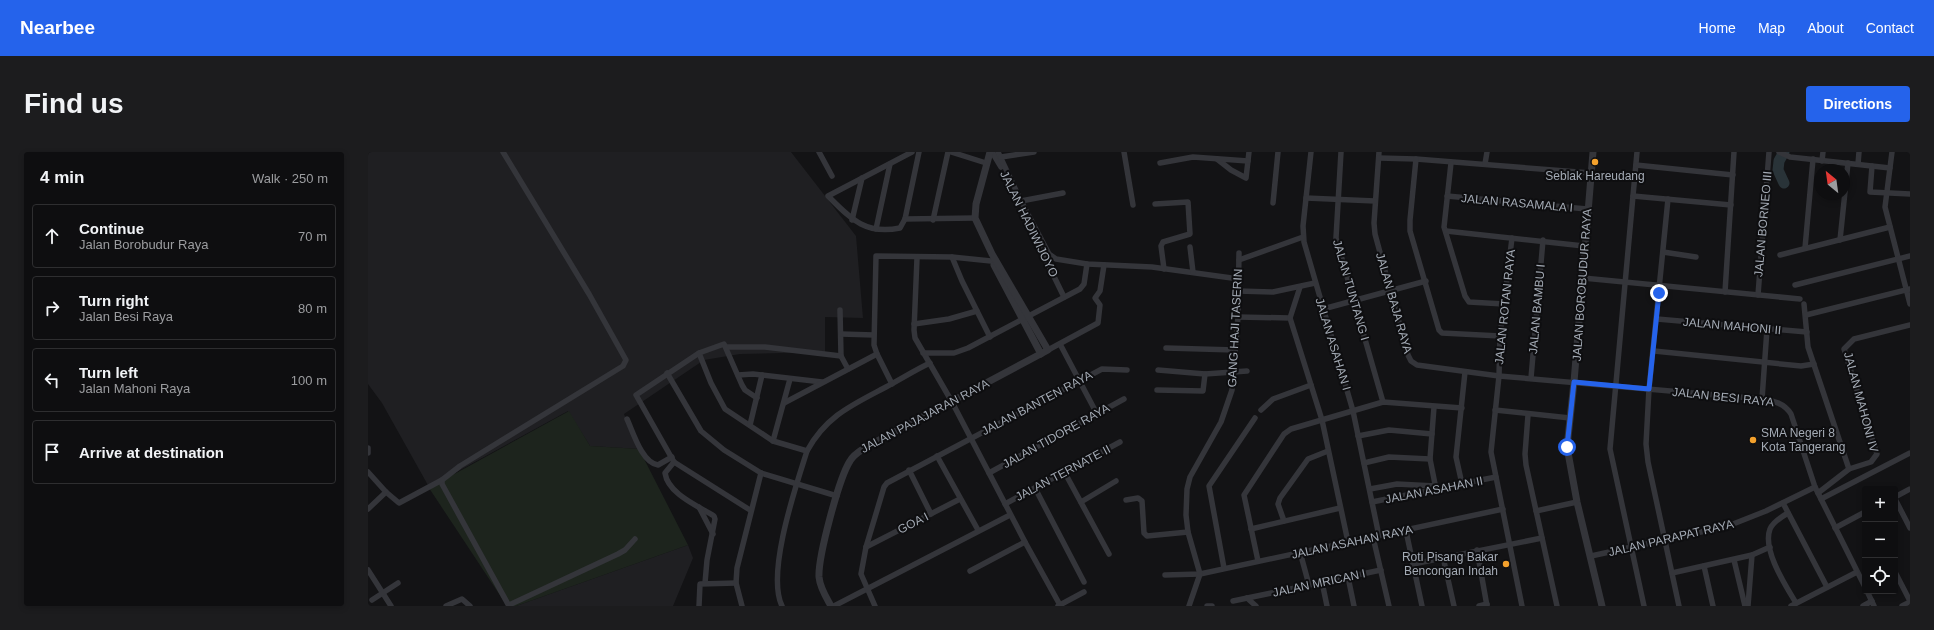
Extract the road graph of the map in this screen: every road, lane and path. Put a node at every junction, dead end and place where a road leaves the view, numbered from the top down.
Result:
1 (503, 152) edge
2 (818, 152) edge
3 (912, 152) edge
4 (919, 152) edge
5 (949, 152) edge
6 (991, 152) edge
7 (1034, 152) edge
8 (1124, 152) edge
9 (1249, 152) edge
10 (1278, 152) edge
11 (1311, 152) edge
12 (1342, 152) edge
13 (1487, 152) edge
14 (1593, 152) edge
15 (1637, 152) edge
16 (1734, 152) edge
17 (1769, 152) edge
18 (1779, 152) edge
19 (1823, 152) edge
20 (1859, 152) edge
21 (1892, 152) edge
22 (999, 155) edge
23 (1379, 155) edge
24 (1217, 159) junction
25 (1416, 159) junction
26 (1813, 159) junction
27 (1822, 160) junction
28 (1248, 161) junction
29 (986, 163) junction
30 (1160, 163) dead end
31 (1451, 163) junction
32 (1848, 163) junction
33 (890, 164) junction
34 (1485, 164) junction
35 (1858, 164) junction
36 (1636, 165) junction
37 (1872, 166) junction
38 (1890, 168) junction
39 (1591, 173) junction
40 (1732, 175) junction
41 (832, 176) dead end
42 (862, 178) junction
43 (1063, 192) dead end
44 (1887, 193) junction
45 (1910, 194) edge
46 (1447, 196) junction
47 (1633, 196) junction
48 (1306, 198) junction
49 (1668, 199) junction
50 (1338, 200) junction
51 (1021, 201) junction
52 (1375, 201) junction
53 (1273, 203) dead end
54 (1155, 204) dead end
55 (1133, 205) dead end
56 (1731, 205) junction
57 (1587, 210) junction
58 (975, 218) junction
59 (906, 219) junction
60 (852, 220) junction
61 (933, 220) junction
62 (1890, 227) junction
63 (876, 228) junction
64 (1446, 231) junction
65 (1303, 237) junction
66 (1512, 238) junction
67 (1543, 240) junction
68 (1840, 240) junction
69 (1584, 246) junction
70 (1190, 247) dead end
71 (1805, 248) junction
72 (1663, 252) junction
73 (1239, 253) dead end
74 (1780, 255) dead end
75 (1910, 256) edge
76 (1696, 257) dead end
77 (917, 258) junction
78 (952, 258) junction
79 (993, 258) junction
80 (1898, 259) junction
81 (1239, 260) junction
82 (1087, 264) junction
83 (1104, 265) junction
84 (1164, 269) junction
85 (1193, 272) junction
86 (1583, 278) junction
87 (1239, 279) junction
88 (1426, 281) junction
89 (1627, 283) junction
90 (1315, 284) junction
91 (1660, 286) junction
92 (1794, 286) dead end
93 (1300, 287) junction
94 (1908, 290) edge
95 (1238, 291) junction
96 (1390, 291) junction
97 (1725, 292) junction
98 (1758, 295) junction
99 (1064, 297) junction
100 (1354, 301) junction
101 (1504, 304) junction
102 (1910, 304) edge
103 (1322, 309) junction
104 (840, 310) dead end
105 (977, 310) junction
106 (1808, 315) junction
107 (1238, 317) junction
108 (1026, 318) junction
109 (1290, 318) junction
110 (1657, 319) junction
111 (914, 324) junction
112 (1910, 325) edge
113 (1767, 329) junction
114 (1808, 332) junction
115 (841, 334) junction
116 (874, 335) junction
117 (1500, 336) junction
118 (990, 337) junction
119 (1060, 344) junction
120 (727, 347) junction
121 (1166, 348) dead end
122 (1235, 350) junction
123 (1654, 351) junction
124 (1045, 352) junction
125 (700, 353) junction
126 (923, 353) junction
127 (877, 354) junction
128 (841, 356) junction
129 (1764, 362) junction
130 (930, 363) junction
131 (1814, 364) junction
132 (848, 369) junction
133 (1127, 370) dead end
134 (1158, 370) dead end
135 (1235, 371) junction
136 (1247, 371) dead end
137 (1465, 372) junction
138 (667, 374) junction
139 (1205, 374) junction
140 (738, 375) junction
141 (762, 375) junction
142 (1499, 376) junction
143 (790, 378) junction
144 (1531, 378) junction
145 (1079, 381) junction
146 (822, 382) junction
147 (1574, 382) junction
148 (892, 384) junction
149 (1311, 385) junction
150 (1616, 386) junction
151 (1649, 389) junction
152 (1157, 390) dead end
153 (757, 398) junction
154 (1124, 398) dead end
155 (1762, 399) junction
156 (952, 402) junction
157 (1383, 402) junction
158 (784, 403) junction
159 (1434, 407) junction
160 (1462, 408) junction
161 (1261, 410) dead end
162 (1495, 410) junction
163 (1353, 411) junction
164 (1096, 414) junction
165 (1528, 414) junction
166 (1255, 418) dead end
167 (1570, 418) junction
168 (627, 419) dead end
169 (1322, 420) junction
170 (750, 425) junction
171 (1432, 434) junction
172 (1358, 436) junction
173 (971, 438) junction
174 (773, 440) junction
175 (1120, 442) dead end
176 (368, 448) edge
177 (807, 451) junction
178 (1328, 451) junction
179 (368, 453) edge
180 (1910, 453) edge
181 (937, 456) junction
182 (1430, 459) junction
183 (673, 460) junction
184 (1364, 464) junction
185 (1849, 469) junction
186 (909, 470) junction
187 (368, 472) edge
188 (761, 473) junction
189 (989, 473) junction
190 (1065, 473) junction
191 (1496, 477) junction
192 (442, 480) junction
193 (1116, 481) dead end
194 (1405, 484) junction
195 (1462, 484) junction
196 (797, 485) junction
197 (1035, 488) junction
198 (1436, 488) junction
199 (1370, 489) junction
200 (1910, 489) edge
201 (1816, 490) junction
202 (386, 492) junction
203 (1406, 495) junction
204 (837, 496) junction
205 (1898, 496) edge
206 (960, 499) junction
207 (1821, 499) junction
208 (1126, 500) dead end
209 (1081, 502) junction
210 (1372, 502) junction
211 (1577, 502) junction
212 (1783, 503) junction
213 (1005, 504) junction
214 (1898, 504) edge
215 (699, 506) junction
216 (1340, 508) junction
217 (368, 509) edge
218 (1503, 509) junction
219 (750, 510) junction
220 (1536, 510) junction
221 (1788, 512) junction
222 (931, 514) junction
223 (1010, 514) junction
224 (1862, 514) edge
225 (1284, 521) junction
226 (1835, 528) junction
227 (1910, 528) edge
228 (1251, 529) junction
229 (978, 530) junction
230 (1406, 530) junction
231 (1188, 532) junction
232 (713, 534) junction
233 (1376, 536) junction
234 (1542, 538) junction
235 (635, 539) dead end
236 (1665, 540) junction
237 (1025, 542) junction
238 (1348, 542) junction
239 (1510, 543) junction
240 (866, 547) junction
241 (1631, 547) junction
242 (1770, 547) junction
243 (1477, 550) junction
244 (1300, 552) junction
245 (1108, 554) dead end
246 (1752, 555) junction
247 (1591, 556) junction
248 (1443, 557) junction
249 (1734, 560) junction
250 (1258, 561) junction
251 (1413, 564) junction
252 (1704, 566) junction
253 (1224, 568) junction
254 (1381, 570) junction
255 (970, 571) dead end
256 (1857, 572) junction
257 (369, 573) edge
258 (1672, 573) junction
259 (1200, 574) junction
260 (1165, 575) dead end
261 (1348, 577) junction
262 (1898, 578) edge
263 (1862, 581) edge
264 (1084, 582) dead end
265 (1322, 582) junction
266 (398, 583) dead end
267 (705, 583) junction
268 (736, 583) junction
269 (1309, 585) junction
270 (1827, 587) junction
271 (866, 589) junction
272 (1084, 592) dead end
273 (383, 593) junction
274 (1868, 594) edge
275 (1247, 598) junction
276 (372, 600) dead end
277 (1233, 601) dead end
278 (1910, 601) edge
279 (1873, 604) edge
280 (509, 605) edge
281 (1059, 605) edge
282 (1487, 605) edge
283 (1793, 605) edge
284 (391, 606) edge
285 (446, 606) edge
286 (470, 606) edge
287 (698, 606) edge
288 (742, 606) edge
289 (782, 606) edge
290 (831, 606) edge
291 (834, 606) edge
292 (876, 606) edge
293 (1189, 606) edge
294 (1207, 606) edge
295 (1212, 606) edge
296 (1256, 606) edge
297 (1327, 606) edge
298 (1354, 606) edge
299 (1389, 606) edge
300 (1422, 606) edge
301 (1454, 606) edge
302 (1479, 606) edge
303 (1522, 606) edge
304 (1557, 606) edge
305 (1602, 606) edge
306 (1644, 606) edge
307 (1679, 606) edge
308 (1713, 606) edge
309 (1745, 606) edge
310 (1748, 606) edge
311 (1863, 606) edge
312 (1902, 606) edge

1 - 192 street
2 - 41 street
3 - 33 street
4 - 59 street
5 - 29 street
5 - 61 street
6 - 29 street
6 - 99 street, JALAN HADIWIJOYO
7 - 22 street
8 - 55 street
9 - 28 street
10 - 53 street
11 - 48 street, JALAN ASAHAN I
12 - 50 street, JALAN TUNTANG I
13 - 34 street
14 - 39 street, JALAN BOROBUDUR RAYA
15 - 36 street
16 - 40 street
17 - 98 street, JALAN BORNEO III
18 - 26 street
19 - 27 street
20 - 35 street
21 - 38 street
22 - 51 street
23 - 25 street
23 - 52 street, JALAN BAJA RAYA
24 - 28 street
24 - 28 street
24 - 30 street
25 - 31 street
25 - 88 street
26 - 27 street
26 - 71 street
27 - 32 street
29 - 58 street
31 - 34 street
31 - 46 street
32 - 35 street
32 - 68 street
33 - 42 street
33 - 63 street
34 - 39 street
35 - 37 street
36 - 40 street
36 - 47 street
37 - 38 street
37 - 44 street
38 - 44 street
39 - 57 street, JALAN BOROBUDUR RAYA
40 - 56 street
42 - 60 street
42 - 60 street
43 - 51 street
44 - 45 street
44 - 62 street
46 - 57 street, JALAN RASAMALA I
46 - 64 street
47 - 49 street
47 - 89 street
48 - 50 street
48 - 65 street, JALAN ASAHAN I
49 - 56 street
49 - 72 street
50 - 52 street
50 - 100 street, JALAN TUNTANG I
51 - 82 street
52 - 96 street, JALAN BAJA RAYA
54 - 84 street
56 - 97 street
57 - 69 street, JALAN BOROBUDUR RAYA
58 - 61 street
58 - 79 street
59 - 61 street
59 - 63 street
60 - 63 street
62 - 68 street
62 - 80 street
64 - 66 street
64 - 101 street
65 - 81 street
65 - 90 street, JALAN ASAHAN I
66 - 67 street
66 - 101 street, JALAN ROTAN RAYA
67 - 69 street
67 - 144 street, JALAN BAMBU I
68 - 71 street
69 - 86 street, JALAN BOROBUDUR RAYA
70 - 85 street
71 - 74 street
72 - 76 street
72 - 91 street
73 - 81 street, GANG HAJI TASERIN
75 - 80 street
77 - 78 street
77 - 111 street
77 - 116 street
78 - 79 street
78 - 105 street
79 - 108 street
80 - 92 street
80 - 94 street
81 - 87 street, GANG HAJI TASERIN
82 - 83 street
82 - 99 street
83 - 84 street
83 - 119 street, JALAN PAJAJARAN RAYA
84 - 85 street
85 - 87 street
86 - 89 street
86 - 147 street, JALAN BOROBUDUR RAYA
87 - 95 street, GANG HAJI TASERIN
88 - 96 street
88 - 117 street
89 - 91 street
89 - 150 street
90 - 93 street
90 - 103 street, JALAN ASAHAN I
91 - 97 street
91 - 110 street
93 - 95 street
93 - 109 street
94 - 102 street
94 - 106 street
95 - 107 street, GANG HAJI TASERIN
96 - 100 street
96 - 137 street, JALAN BAJA RAYA
97 - 98 street
98 - 106 street
99 - 108 street
100 - 103 street
100 - 157 street, JALAN TUNTANG I
101 - 117 street, JALAN ROTAN RAYA
103 - 163 street, JALAN ASAHAN I
104 - 115 street
105 - 111 street
105 - 118 street
106 - 114 street
107 - 109 street
107 - 122 street, GANG HAJI TASERIN
108 - 118 street
108 - 124 street
109 - 149 street
110 - 113 street, JALAN MAHONI II
110 - 123 street
111 - 126 street
112 - 185 street, JALAN MAHONI IV
113 - 114 street, JALAN MAHONI II
113 - 129 street
114 - 131 street
115 - 116 street
115 - 128 street
116 - 127 street
117 - 142 street, JALAN ROTAN RAYA
118 - 126 street
119 - 124 street, JALAN PAJAJARAN RAYA
119 - 145 street
120 - 125 street
120 - 128 street
120 - 140 street
121 - 122 street
122 - 135 street, GANG HAJI TASERIN
123 - 129 street
123 - 151 street
124 - 156 street, JALAN PAJAJARAN RAYA
125 - 138 street
125 - 170 street
126 - 130 street
127 - 132 street
127 - 148 street
128 - 132 street
129 - 131 street
129 - 155 street
130 - 148 street
130 - 156 street
131 - 185 street
132 - 146 street
133 - 145 street, JALAN BANTEN RAYA
134 - 139 street
135 - 136 street
135 - 139 street
135 - 231 street, GANG HAJI TASERIN
137 - 142 street, JALAN BAJA RAYA
137 - 160 street
138 - 183 street
138 - 188 street
139 - 152 street
140 - 141 street
140 - 153 street
141 - 143 street
141 - 153 street
142 - 144 street, JALAN BAJA RAYA
142 - 162 street, JALAN ROTAN RAYA
143 - 146 street
143 - 158 street
144 - 147 street, JALAN BAJA RAYA
145 - 164 street
145 - 173 street, JALAN BANTEN RAYA
146 - 158 street
147 - 150 street, JALAN BESI RAYA
147 - 167 street, JALAN BOROBUDUR RAYA
148 - 177 street
149 - 161 street
149 - 169 street
150 - 151 street, JALAN BESI RAYA
150 - 241 street
151 - 155 street, JALAN BESI RAYA
151 - 236 street
153 - 170 street
154 - 164 street, JALAN TIDORE RAYA
155 - 201 street, JALAN BESI RAYA
156 - 173 street
156 - 204 street, JALAN PAJAJARAN RAYA
157 - 159 street
157 - 163 street
158 - 174 street
159 - 160 street
159 - 171 street
160 - 195 street
162 - 165 street
162 - 191 street, JALAN ROTAN RAYA
163 - 169 street
163 - 172 street, JALAN ASAHAN I
164 - 189 street, JALAN TIDORE RAYA
165 - 167 street
165 - 220 street
166 - 253 street
167 - 211 street, JALAN BOROBUDUR RAYA
168 - 183 street
169 - 178 street
169 - 228 street
170 - 174 street
171 - 172 street
171 - 182 street
172 - 184 street, JALAN ASAHAN I
173 - 181 street, JALAN BANTEN RAYA
173 - 189 street
174 - 177 street
175 - 190 street, JALAN TERNATE II
176 - 179 street
177 - 196 street
178 - 216 street
178 - 225 street
180 - 207 street
181 - 186 street, JALAN BANTEN RAYA
181 - 206 street
182 - 184 street
182 - 198 street
183 - 215 street
183 - 219 street
184 - 199 street, JALAN ASAHAN I
185 - 201 street, JALAN PARAPAT RAYA
186 - 222 street
186 - 240 street, JALAN BANTEN RAYA
187 - 202 street
188 - 196 street
188 - 219 street
189 - 213 street
190 - 197 street, JALAN TERNATE II
190 - 209 street
191 - 195 street, JALAN ASAHAN II
191 - 218 street, JALAN ROTAN RAYA
192 - 202 street
192 - 280 street
193 - 209 street
194 - 198 street
194 - 199 street
194 - 203 street
195 - 198 street, JALAN ASAHAN II
196 - 204 street
196 - 289 street
197 - 213 street, JALAN TERNATE II
197 - 264 street
198 - 203 street, JALAN ASAHAN II
199 - 210 street, JALAN ASAHAN I
200 - 205 street
201 - 207 street, JALAN BESI RAYA
201 - 212 street, JALAN PARAPAT RAYA
202 - 217 street
203 - 210 street, JALAN ASAHAN II
204 - 290 street, JALAN PAJAJARAN RAYA
206 - 222 street, GOA I
206 - 229 street
207 - 226 street, JALAN BESI RAYA
208 - 231 street
209 - 245 street
210 - 233 street, JALAN ASAHAN I
211 - 220 street
211 - 247 street, JALAN BOROBUDUR RAYA
212 - 221 street
212 - 236 street, JALAN PARAPAT RAYA
213 - 223 street
214 - 227 street
215 - 232 street
215 - 232 street
216 - 225 street
216 - 238 street
218 - 230 street, JALAN ASAHAN RAYA
218 - 239 street, JALAN ROTAN RAYA
219 - 268 street
220 - 234 street
221 - 242 street
221 - 270 street
222 - 240 street, GOA I
223 - 229 street
223 - 237 street
224 - 226 street
225 - 228 street
226 - 256 street, JALAN BESI RAYA
228 - 250 street
229 - 271 street
230 - 233 street, JALAN ASAHAN RAYA
230 - 251 street
231 - 259 street, GANG HAJI TASERIN
232 - 267 street
233 - 238 street, JALAN ASAHAN RAYA
233 - 254 street, JALAN ASAHAN I
234 - 239 street
234 - 304 street
235 - 280 street
236 - 241 street, JALAN PARAPAT RAYA
236 - 258 street
237 - 255 street
237 - 281 street
238 - 244 street, JALAN ASAHAN RAYA
239 - 243 street
239 - 303 street, JALAN ROTAN RAYA
240 - 271 street, JALAN BANTEN RAYA
241 - 247 street, JALAN PARAPAT RAYA
241 - 306 street
242 - 246 street
242 - 283 street
243 - 248 street
243 - 282 street
244 - 250 street, JALAN ASAHAN RAYA
244 - 269 street
246 - 249 street
246 - 310 street
247 - 305 street, JALAN BOROBUDUR RAYA
248 - 251 street
248 - 301 street
249 - 252 street
249 - 309 street
250 - 253 street, JALAN ASAHAN RAYA
251 - 300 street
252 - 258 street
252 - 308 street
253 - 259 street, JALAN ASAHAN RAYA
254 - 261 street, JALAN MRICAN I
254 - 299 street, JALAN ASAHAN I
256 - 263 street, JALAN BESI RAYA
256 - 270 street
257 - 273 street
258 - 307 street
259 - 260 street, JALAN ASAHAN RAYA
259 - 293 street
261 - 265 street, JALAN MRICAN I
261 - 298 street
262 - 278 street
265 - 269 street, JALAN MRICAN I
265 - 297 street
266 - 273 street
267 - 268 street
267 - 287 street
268 - 288 street
269 - 275 street, JALAN MRICAN I
270 - 283 street
271 - 291 street
271 - 292 street, JALAN BANTEN RAYA
272 - 281 street
273 - 276 street
273 - 284 street
274 - 279 street
275 - 277 street, JALAN MRICAN I
275 - 296 street
278 - 312 street
279 - 311 street
282 - 302 street
285 - 286 street
294 - 295 street

